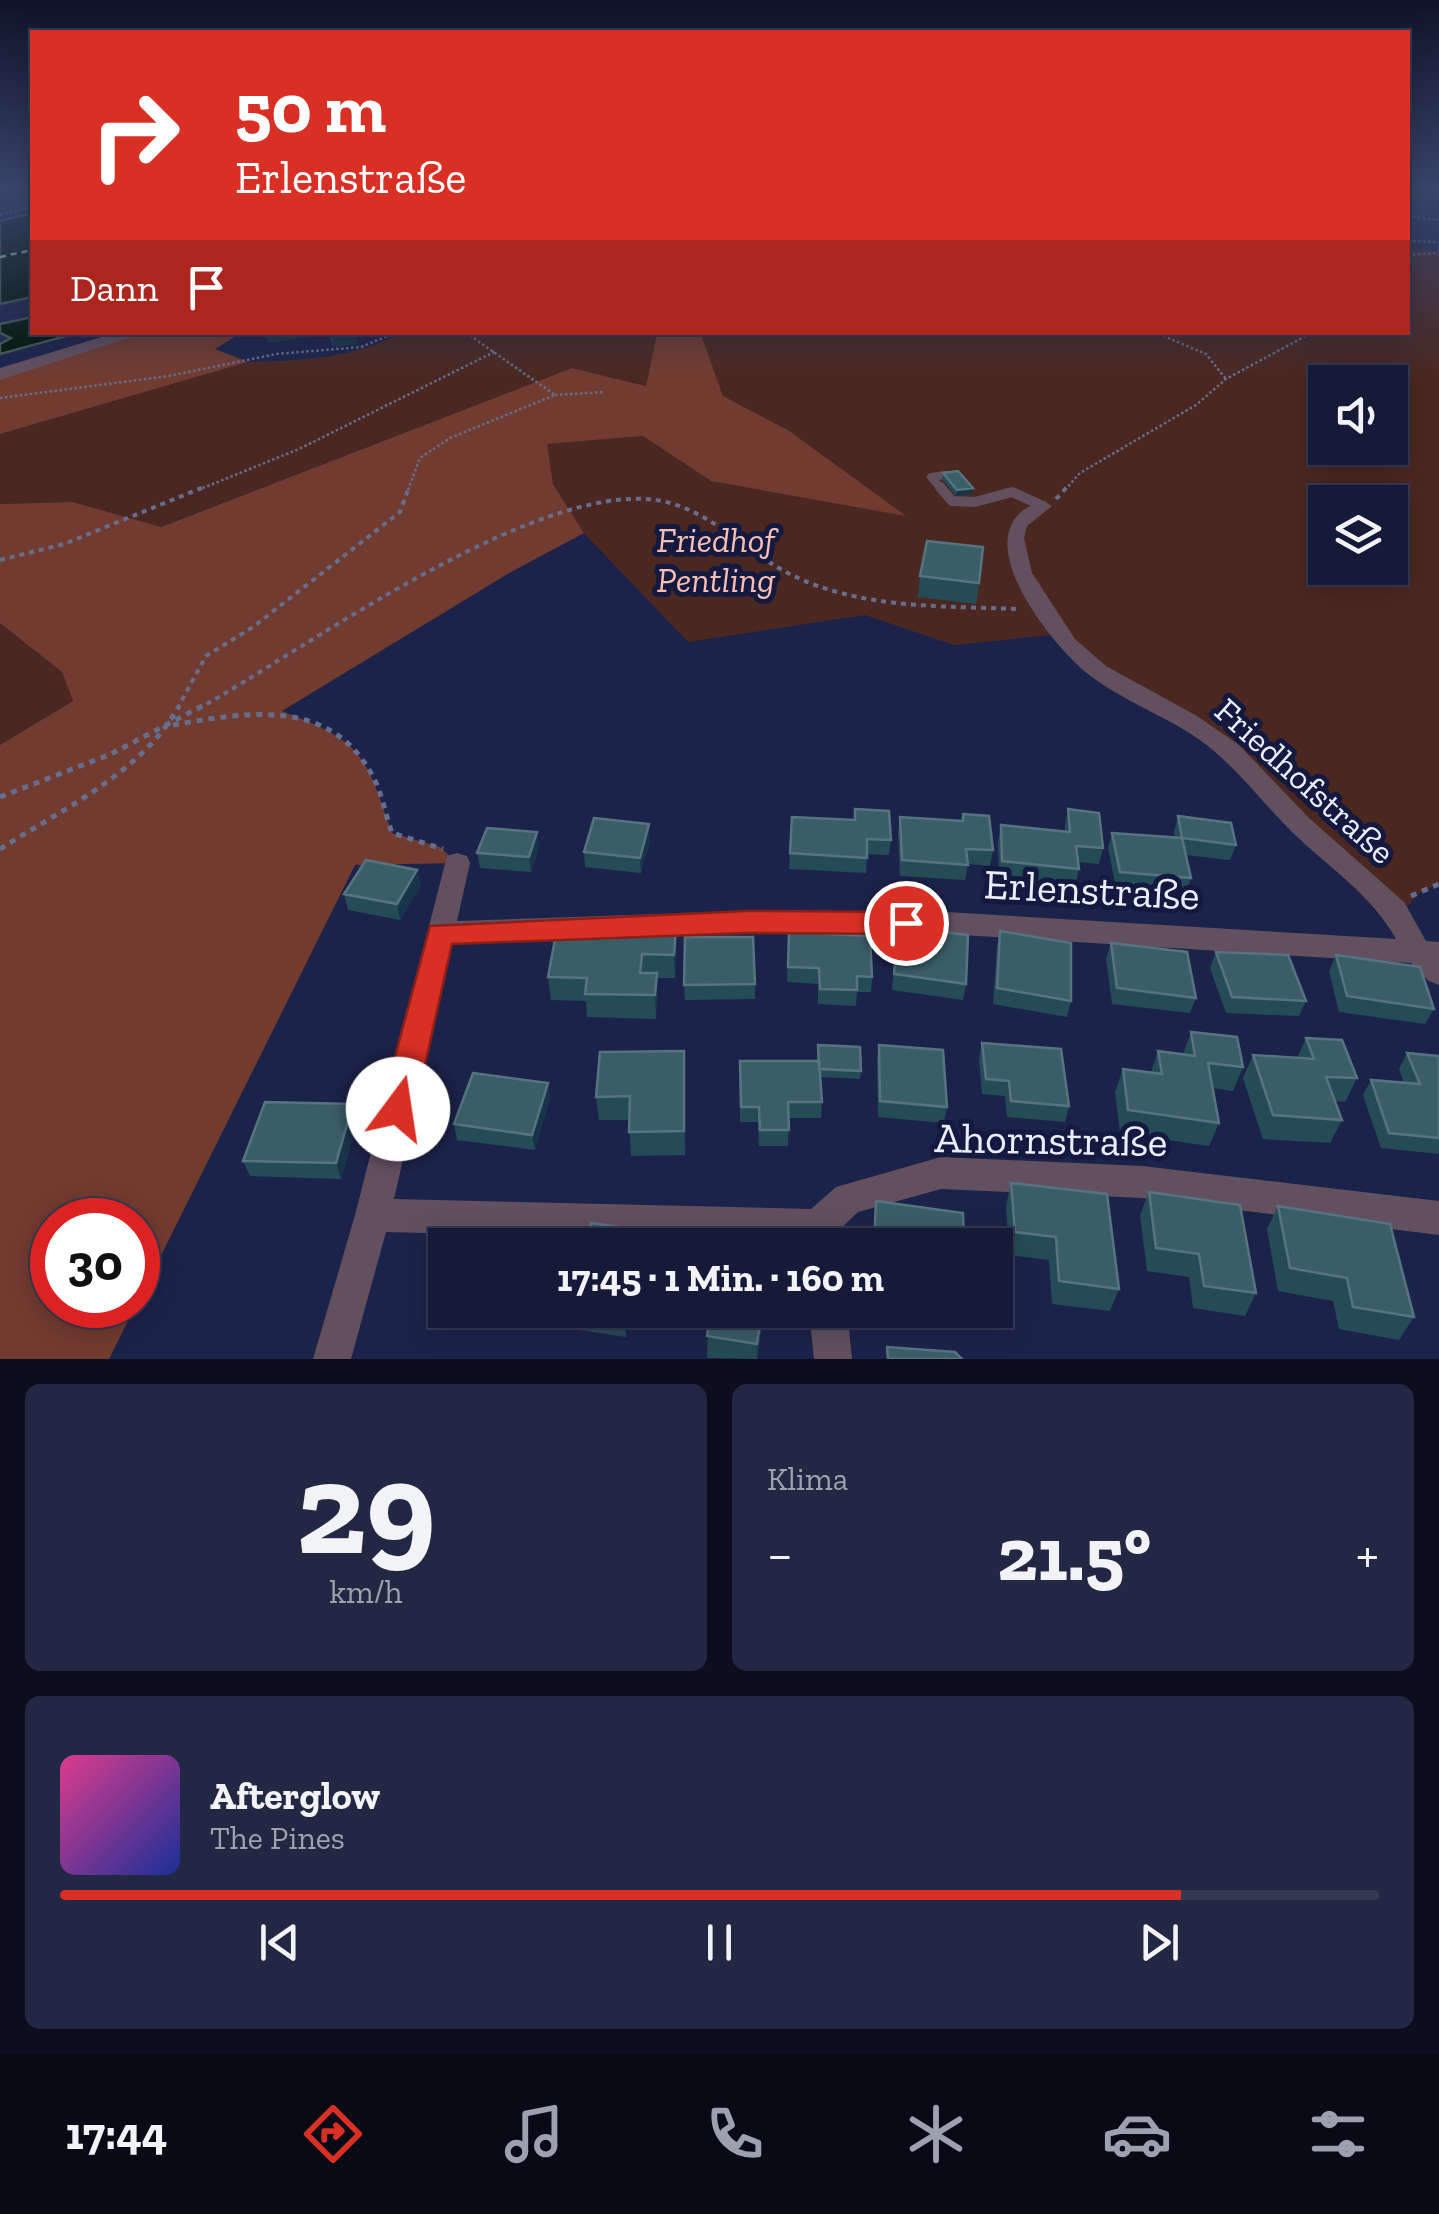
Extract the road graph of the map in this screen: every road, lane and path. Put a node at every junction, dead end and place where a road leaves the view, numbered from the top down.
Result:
1 (1439, 253) edge
2 (1410, 255) edge
3 (128, 335) edge
4 (390, 335) edge
5 (469, 335) edge
6 (1163, 335) edge
7 (1308, 335) edge
8 (496, 351) junction
9 (0, 374) edge
10 (1226, 379) junction
11 (605, 392) dead end
12 (555, 395) junction
13 (0, 398) edge
14 (944, 475) edge
15 (1043, 506) junction
16 (0, 560) edge
17 (1043, 610) junction
18 (168, 726) junction
19 (0, 797) edge
20 (0, 848) edge
21 (457, 863) joint
22 (440, 934) junction
23 (1427, 951) edge
24 (1439, 973) edge
25 (373, 1215) junction
26 (1439, 1218) edge
27 (649, 1228) edge
28 (825, 1228) edge
29 (830, 1328) edge
30 (332, 1359) edge
31 (833, 1359) edge

1 - 2 path
3 - 9 street
4 - 13 path
5 - 8 path
6 - 10 path
7 - 10 path
8 - 12 path
8 - 16 path
10 - 15 path
11 - 12 path
12 - 18 path
14 - 15 lane
15 - 17 street, Friedhofstraße
17 - 18 path
17 - 23 street, Friedhofstraße
18 - 19 path
18 - 20 path
18 - 21 path
21 - 22 street
22 - 23 street, Erlenstraße
22 - 25 street
23 - 24 street, Friedhofstraße
25 - 27 street, Ahornstraße
25 - 30 street
26 - 28 street, Ahornstraße
29 - 31 street

